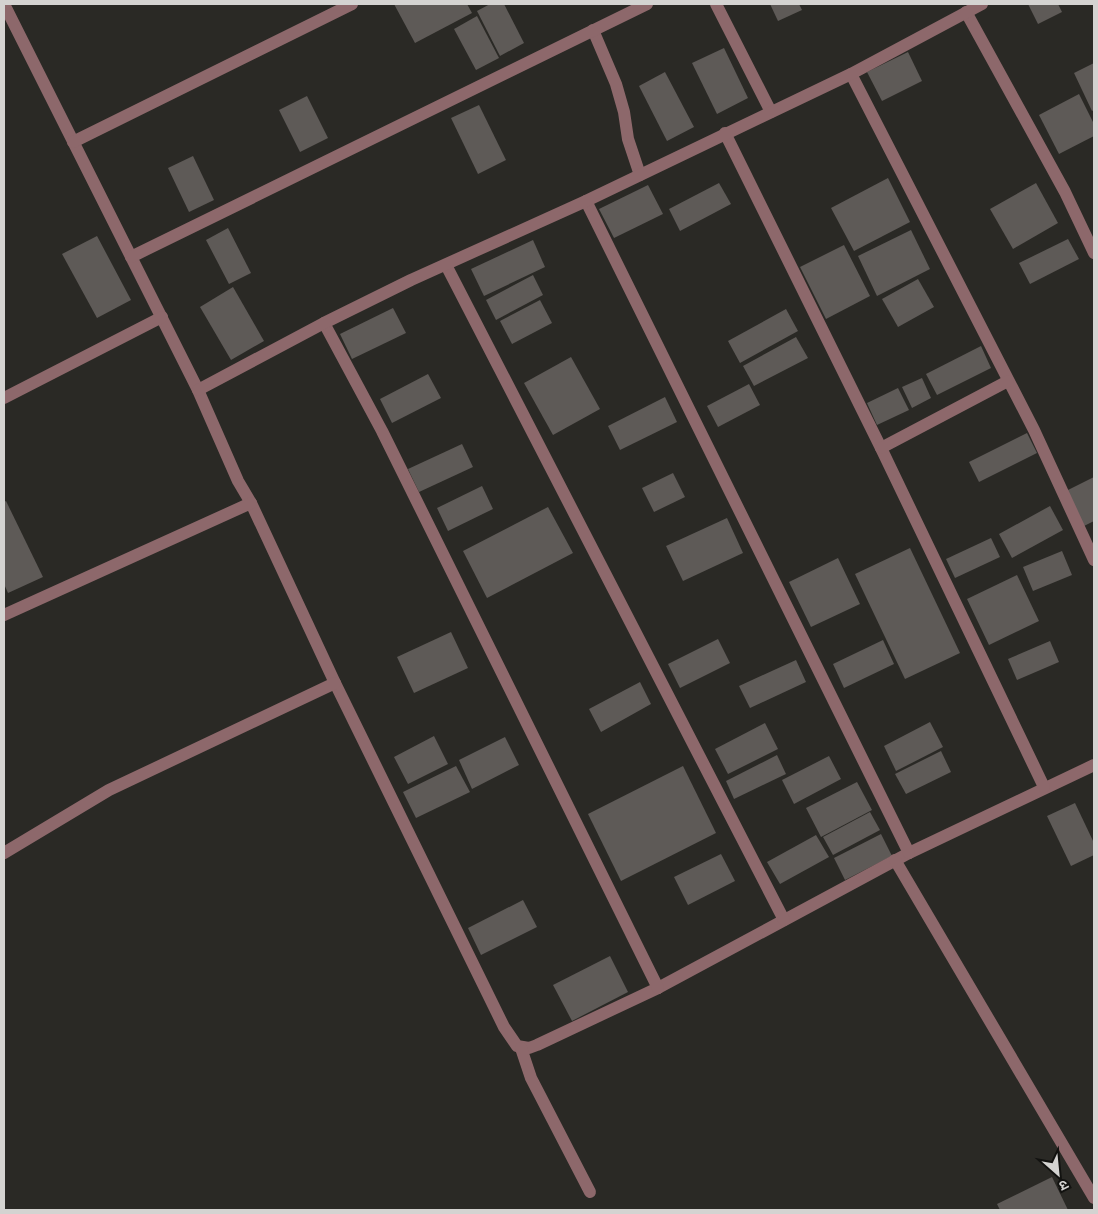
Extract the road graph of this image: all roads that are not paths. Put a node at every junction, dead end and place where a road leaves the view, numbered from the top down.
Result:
1 (4, 4) edge
2 (352, 4) edge
3 (647, 4) edge
4 (716, 4) edge
5 (982, 4) edge
6 (966, 12) junction
7 (593, 30) junction
8 (851, 74) junction
9 (771, 112) junction
10 (725, 133) junction
11 (73, 142) junction
12 (640, 175) junction
13 (586, 201) junction
14 (1094, 252) edge
15 (131, 256) junction
16 (446, 265) junction
17 (162, 317) junction
18 (324, 323) junction
19 (1008, 381) junction
20 (198, 390) junction
21 (4, 398) edge
22 (881, 448) junction
23 (250, 503) junction
24 (1094, 560) edge
25 (4, 615) edge
26 (334, 683) junction
27 (1094, 765) edge
28 (1044, 787) junction
29 (4, 853) edge
30 (908, 853) junction
31 (896, 860) junction
32 (784, 920) junction
33 (658, 988) junction
34 (521, 1048) junction
35 (590, 1192) dead end
36 (1094, 1198) edge

1 - 11 street
2 - 11 street
3 - 7 street
4 - 9 street
5 - 6 street
6 - 8 street
6 - 14 street
7 - 12 street
7 - 15 street
8 - 9 street
8 - 19 street
9 - 10 street
10 - 12 street
10 - 22 street
11 - 15 street
12 - 13 street
13 - 16 street
13 - 30 street
15 - 17 street
16 - 18 street
16 - 32 street
17 - 20 street
17 - 21 street
18 - 20 street
18 - 33 street
19 - 22 street
19 - 24 street
20 - 23 street
22 - 28 street
23 - 25 street
23 - 26 street
26 - 29 street
26 - 34 street
27 - 28 street
28 - 30 street
30 - 31 street
31 - 32 street
31 - 36 street
32 - 33 street
33 - 34 street
34 - 35 street

